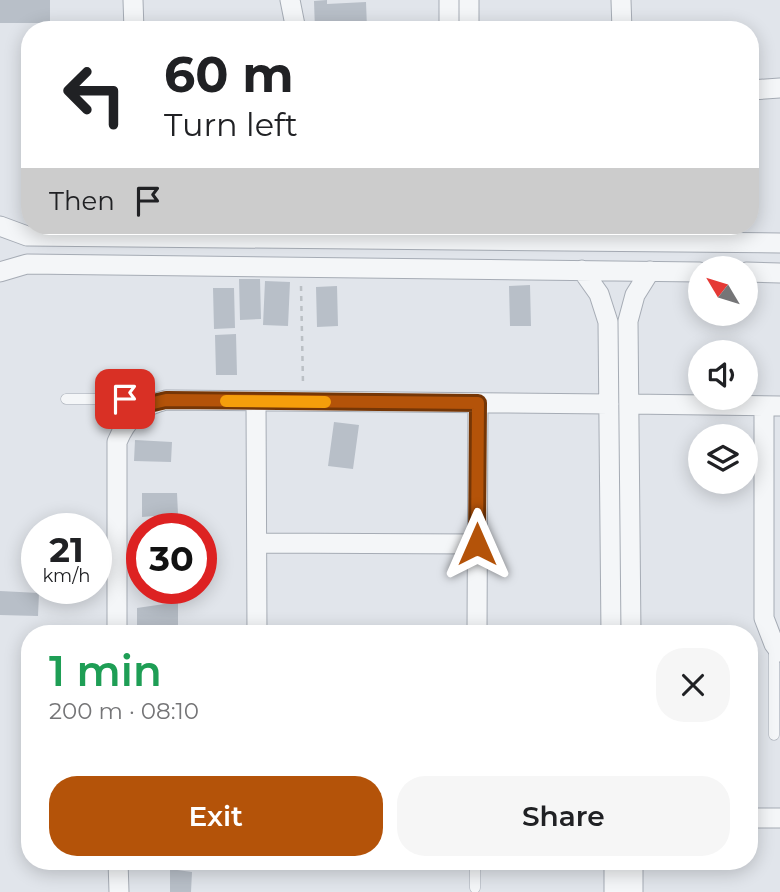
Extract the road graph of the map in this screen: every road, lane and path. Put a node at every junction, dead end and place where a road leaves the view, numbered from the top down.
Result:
1 (133, 0) edge
2 (290, 0) edge
3 (449, 0) edge
4 (469, 0) edge
5 (621, 0) edge
6 (134, 21) edge
7 (294, 21) edge
8 (449, 21) edge
9 (469, 21) edge
10 (622, 21) edge
11 (780, 88) edge
12 (759, 89) edge
13 (0, 226) edge
14 (21, 234) edge
15 (24, 235) edge
16 (163, 235) edge
17 (450, 235) edge
18 (487, 235) edge
19 (492, 241) junction
20 (780, 243) edge
21 (300, 267) junction
22 (582, 270) junction
23 (650, 271) junction
24 (0, 272) edge
25 (688, 272) edge
26 (758, 272) edge
27 (780, 273) edge
28 (66, 399) dead end
29 (256, 401) junction
30 (303, 401) junction
31 (478, 403) junction
32 (149, 404) junction
33 (609, 404) junction
34 (629, 404) junction
35 (772, 406) edge
36 (257, 543) junction
37 (477, 544) junction
38 (772, 545) edge
39 (117, 625) edge
40 (257, 625) edge
41 (477, 625) edge
42 (611, 625) edge
43 (631, 625) edge
44 (777, 648) edge
45 (774, 735) dead end
46 (758, 818) edge
47 (780, 818) edge
48 (118, 870) edge
49 (475, 870) edge
50 (614, 870) edge
51 (633, 870) edge
52 (475, 888) dead end
53 (119, 892) edge
54 (614, 892) edge
55 (634, 892) edge

1 - 6 street
2 - 7 street
3 - 8 street
4 - 9 street
5 - 10 street
11 - 12 street
13 - 14 street
15 - 16 street
17 - 19 street
18 - 19 street
19 - 20 street
21 - 22 street
21 - 24 street
21 - 30 path
22 - 23 street
22 - 33 street
23 - 25 street
23 - 34 street
26 - 27 street
28 - 32 lane
29 - 30 street
29 - 32 street
29 - 36 street
30 - 31 street
31 - 33 street
31 - 37 street
32 - 39 street
33 - 42 street
34 - 35 street
34 - 43 street
35 - 38 street
36 - 37 street
36 - 40 street
37 - 41 street
38 - 44 street
44 - 45 lane
46 - 47 street
48 - 53 street
49 - 52 lane
50 - 54 street
51 - 55 street

